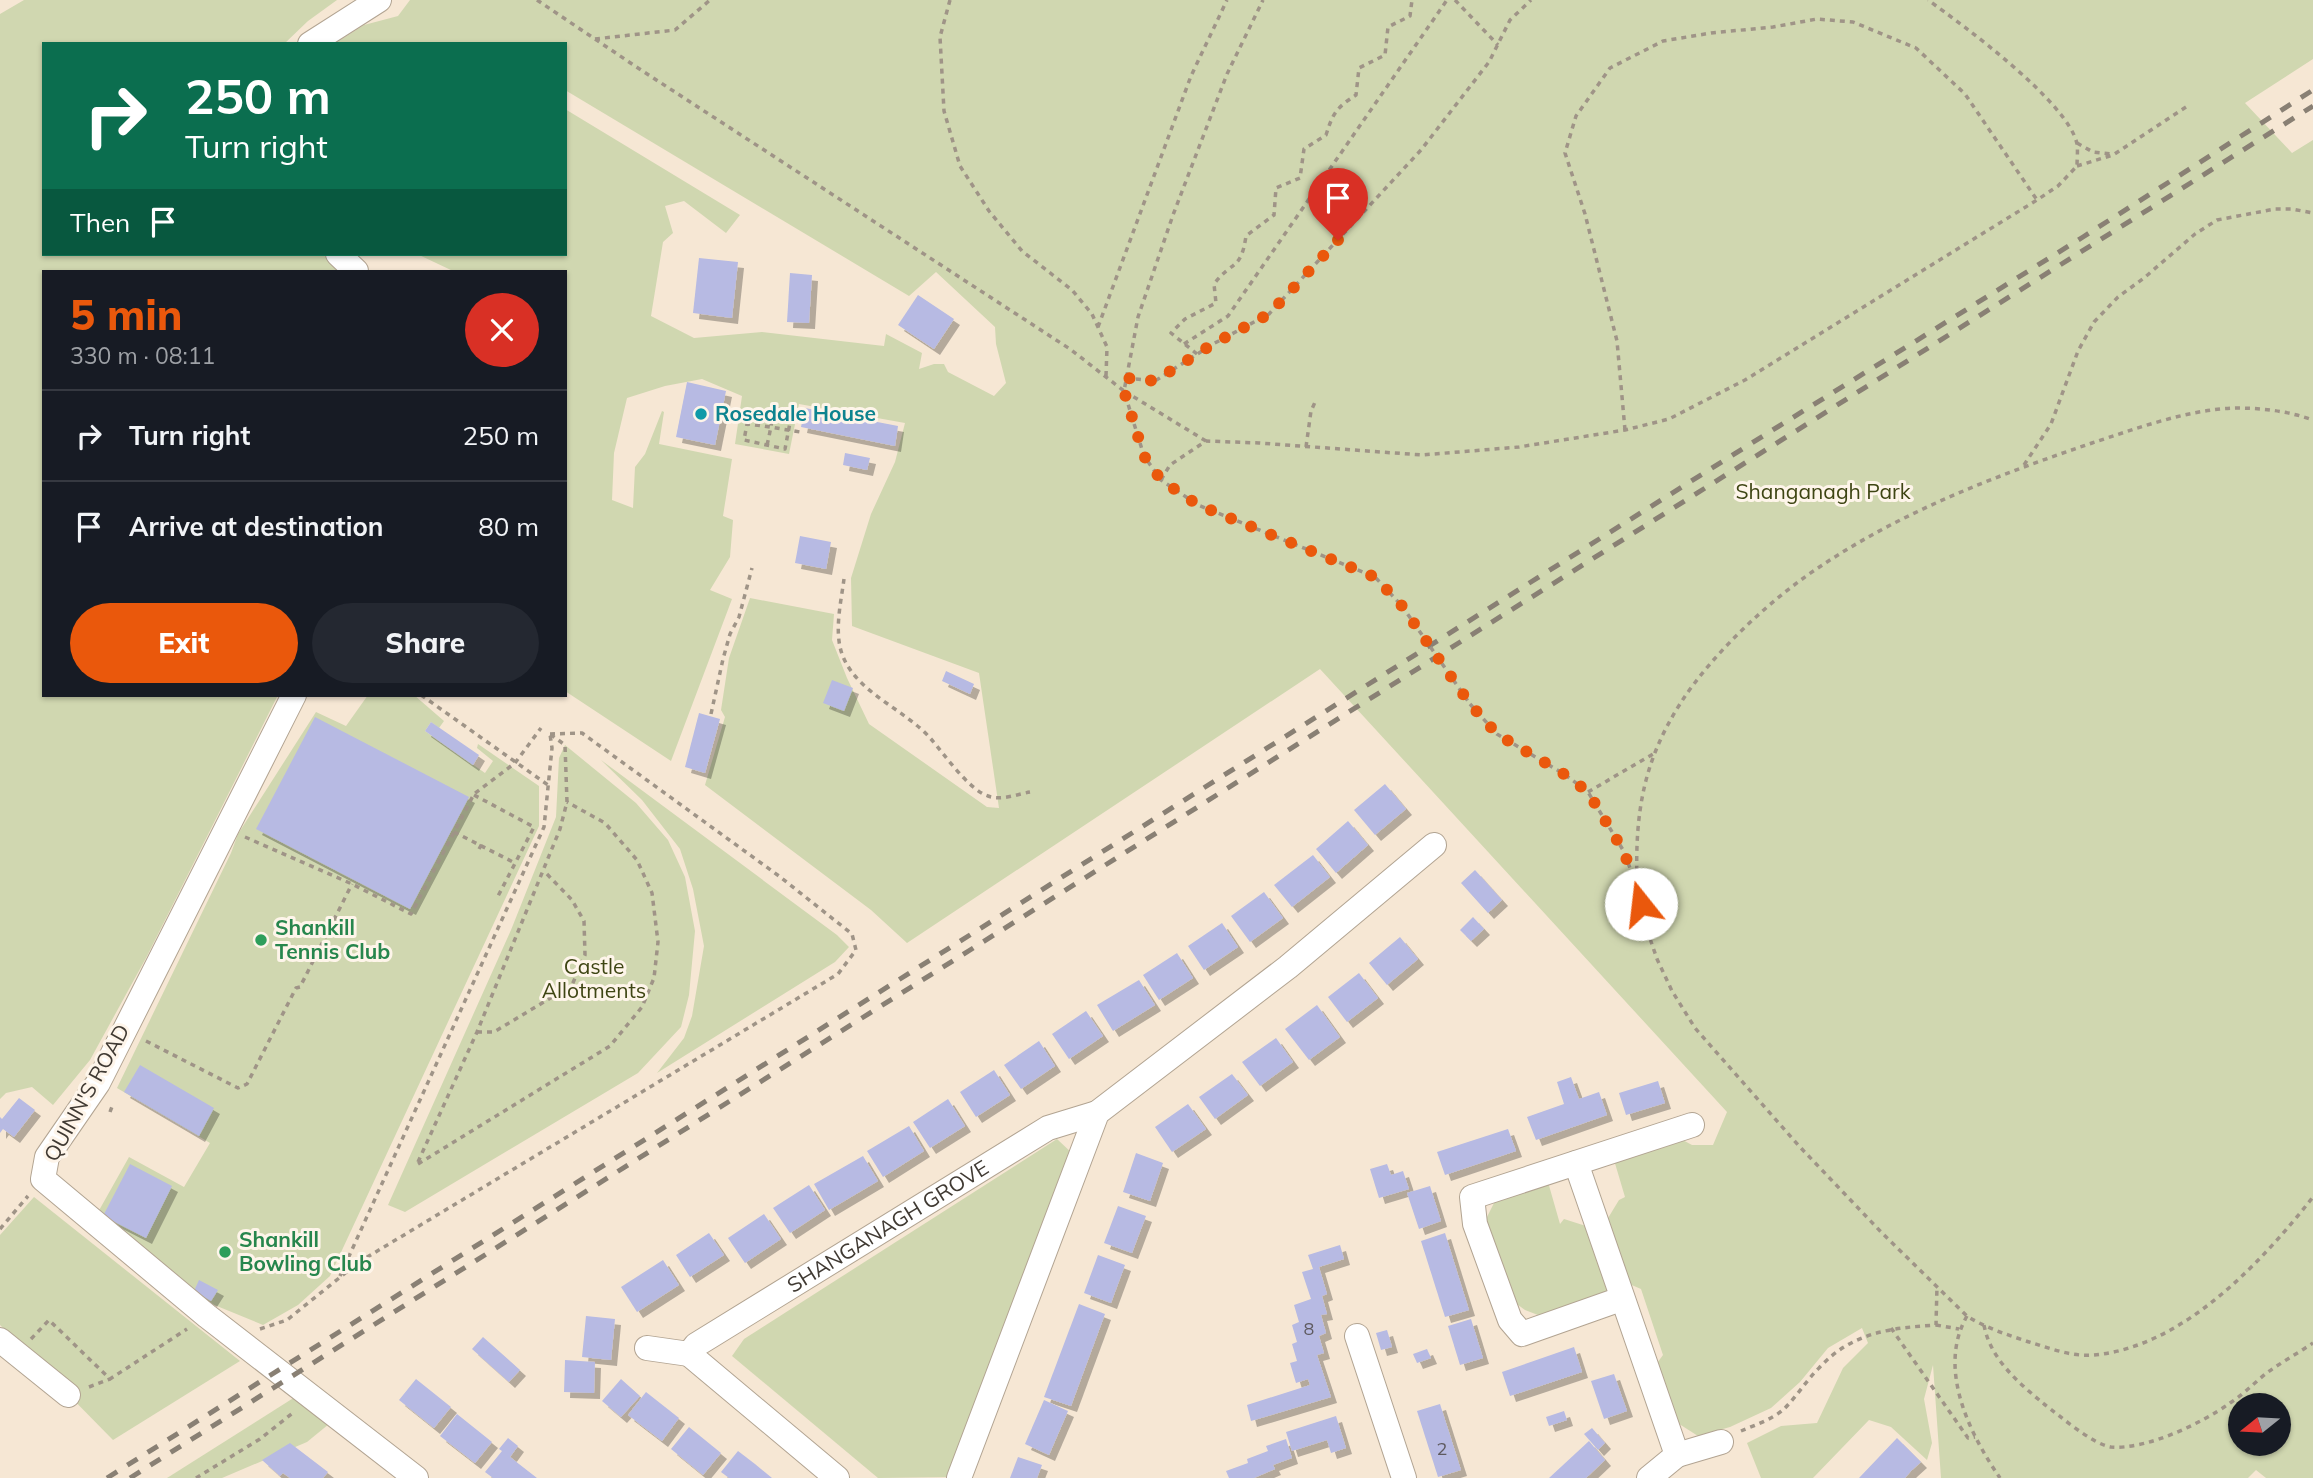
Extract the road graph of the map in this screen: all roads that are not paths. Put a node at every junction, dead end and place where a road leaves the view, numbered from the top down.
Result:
1 (379, 0) edge
2 (313, 42) edge
3 (340, 256) edge
4 (355, 270) edge
5 (293, 697) edge
6 (1434, 845) dead end
7 (1097, 1113) junction
8 (1692, 1125) dead end
9 (1576, 1163) junction
10 (1621, 1300) junction
11 (1357, 1336) dead end
12 (8, 1346) edge
13 (647, 1348) dead end
14 (689, 1354) junction
15 (68, 1395) dead end
16 (1721, 1442) road end
17 (1677, 1455) junction
18 (415, 1478) edge
19 (837, 1478) edge
20 (959, 1478) edge
21 (1404, 1478) edge
22 (1649, 1478) edge

1 - 2 street
3 - 4 street
5 - 18 street, QUINN'S ROAD
6 - 7 street, SHANGANAGH GROVE
7 - 14 street, SHANGANAGH GROVE
7 - 20 street
8 - 9 street
9 - 10 street
9 - 10 street
10 - 17 street
11 - 21 street
12 - 15 street
13 - 14 street
14 - 19 street
16 - 17 street
17 - 22 street

